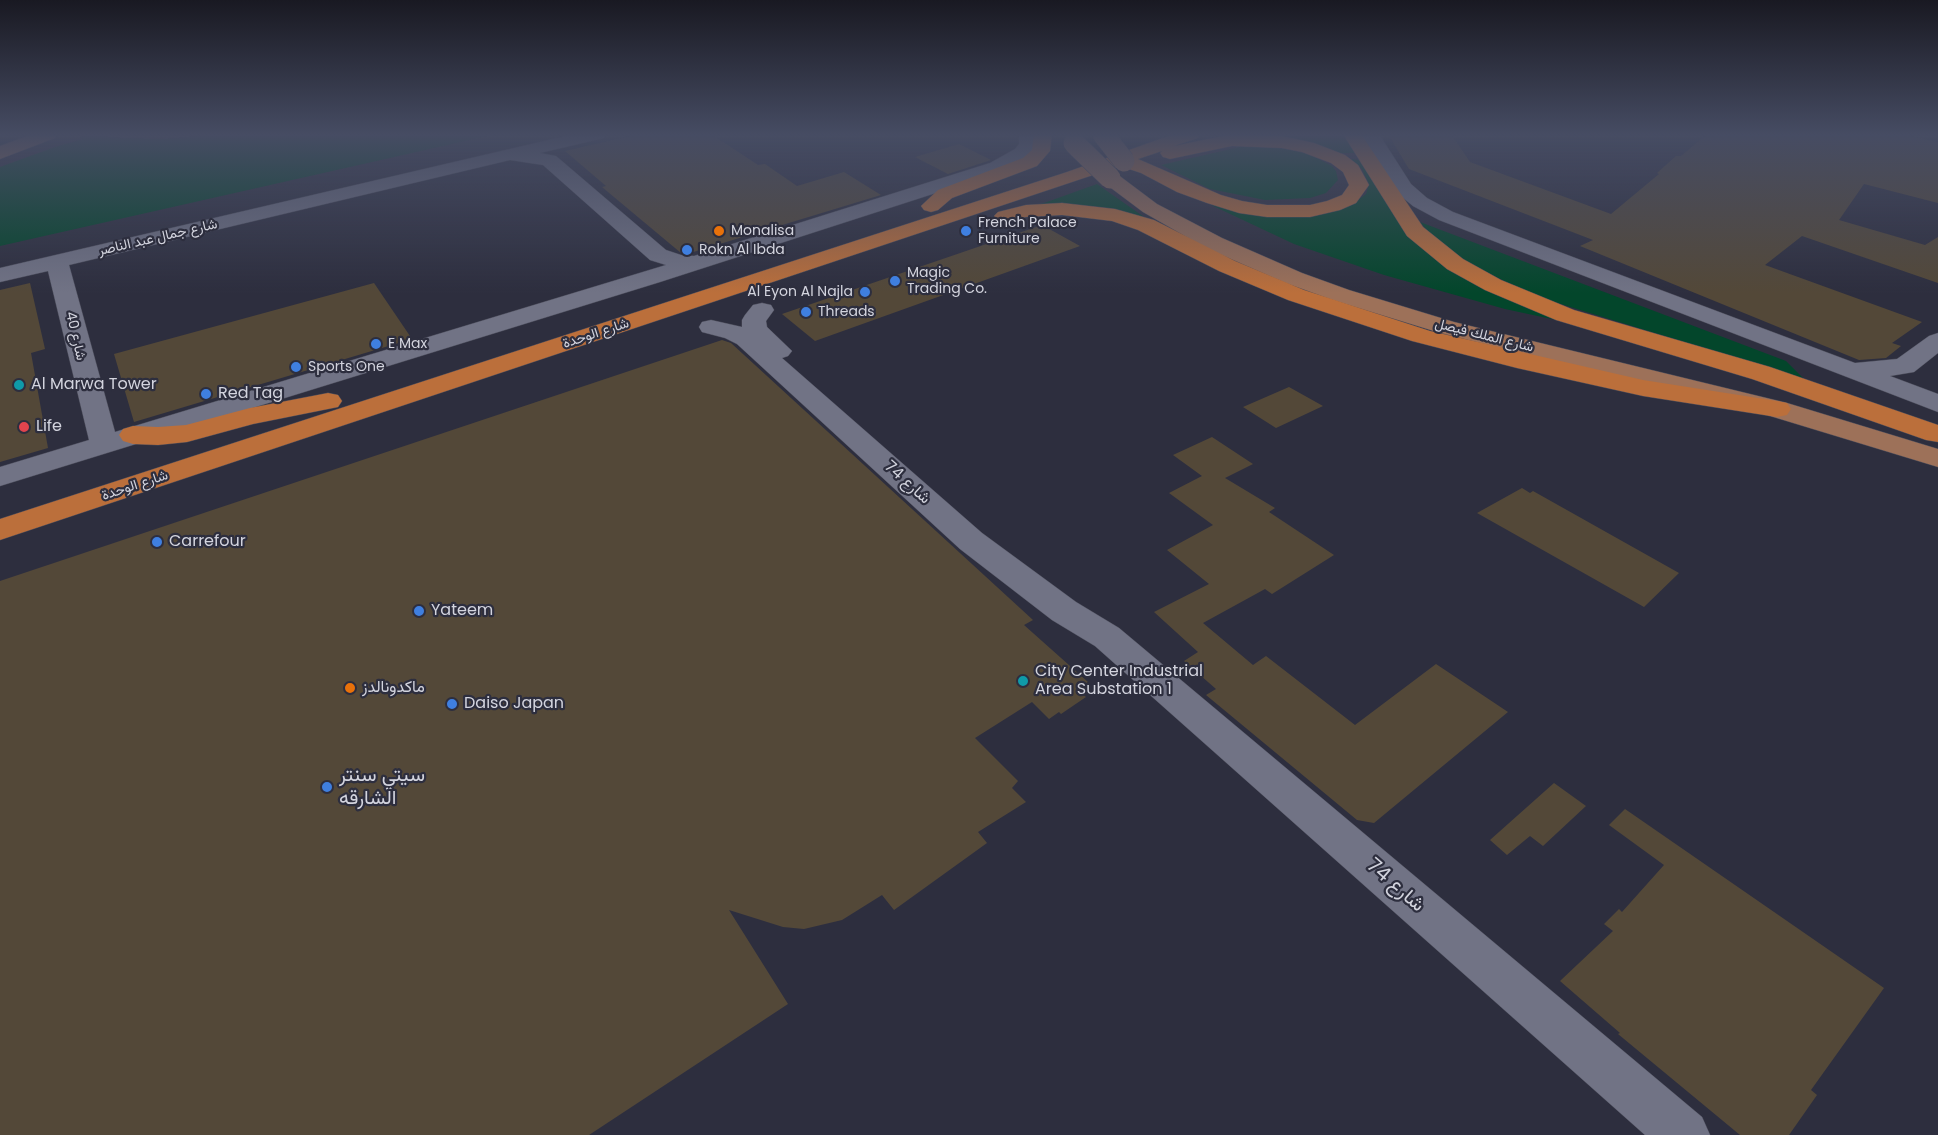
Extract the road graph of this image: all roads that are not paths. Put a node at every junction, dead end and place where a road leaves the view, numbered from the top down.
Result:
1 (321, 187) edge
2 (347, 187) edge
3 (374, 187) edge
4 (587, 187) edge
5 (934, 187) edge
6 (964, 187) edge
7 (1008, 187) edge
8 (1039, 187) edge
9 (1141, 187) edge
10 (1154, 187) edge
11 (1182, 187) edge
12 (1358, 187) edge
13 (1386, 187) edge
14 (1402, 187) edge
15 (931, 206) junction
16 (281, 209) junction
17 (0, 261) edge
18 (57, 262) junction
19 (655, 266) junction
20 (0, 275) edge
21 (773, 276) junction
22 (762, 310) dead end
23 (711, 327) dead end
24 (1938, 341) edge
25 (1905, 366) junction
26 (1845, 369) junction
27 (328, 401) junction
28 (1938, 404) edge
29 (1777, 409) junction
30 (133, 435) junction
31 (1937, 443) edge
32 (104, 444) junction
33 (0, 477) edge
34 (0, 510) edge
35 (0, 530) edge
36 (1107, 637) junction
37 (1684, 1135) edge

1 - 17 street, شارع جمال عبد الناصر
2 - 16 street
3 - 16 street, شارع جمال عبد الناصر
4 - 19 street
5 - 19 street
6 - 15 highway
7 - 15 highway, شارع الوحدة
8 - 21 highway, شارع الوحدة
9 - 29 main road, شارع الملك فيصل
10 - 31 main road, شارع الملك فيصل
11 - 12 highway
13 - 31 highway
14 - 26 street
15 - 27 highway, شارع الوحدة
16 - 18 street, شارع جمال عبد الناصر
18 - 20 street, شارع جمال عبد الناصر
18 - 32 street, شارع 40
19 - 30 street
21 - 29 highway
21 - 35 highway, شارع الوحدة
22 - 36 street, شارع 74
23 - 36 street, شارع 74
24 - 25 street
25 - 26 street
25 - 28 street
26 - 28 street
27 - 30 highway
27 - 34 highway, شارع الوحدة
29 - 31 main road, شارع الملك فيصل
30 - 32 street
32 - 33 street
36 - 37 street, شارع 74

